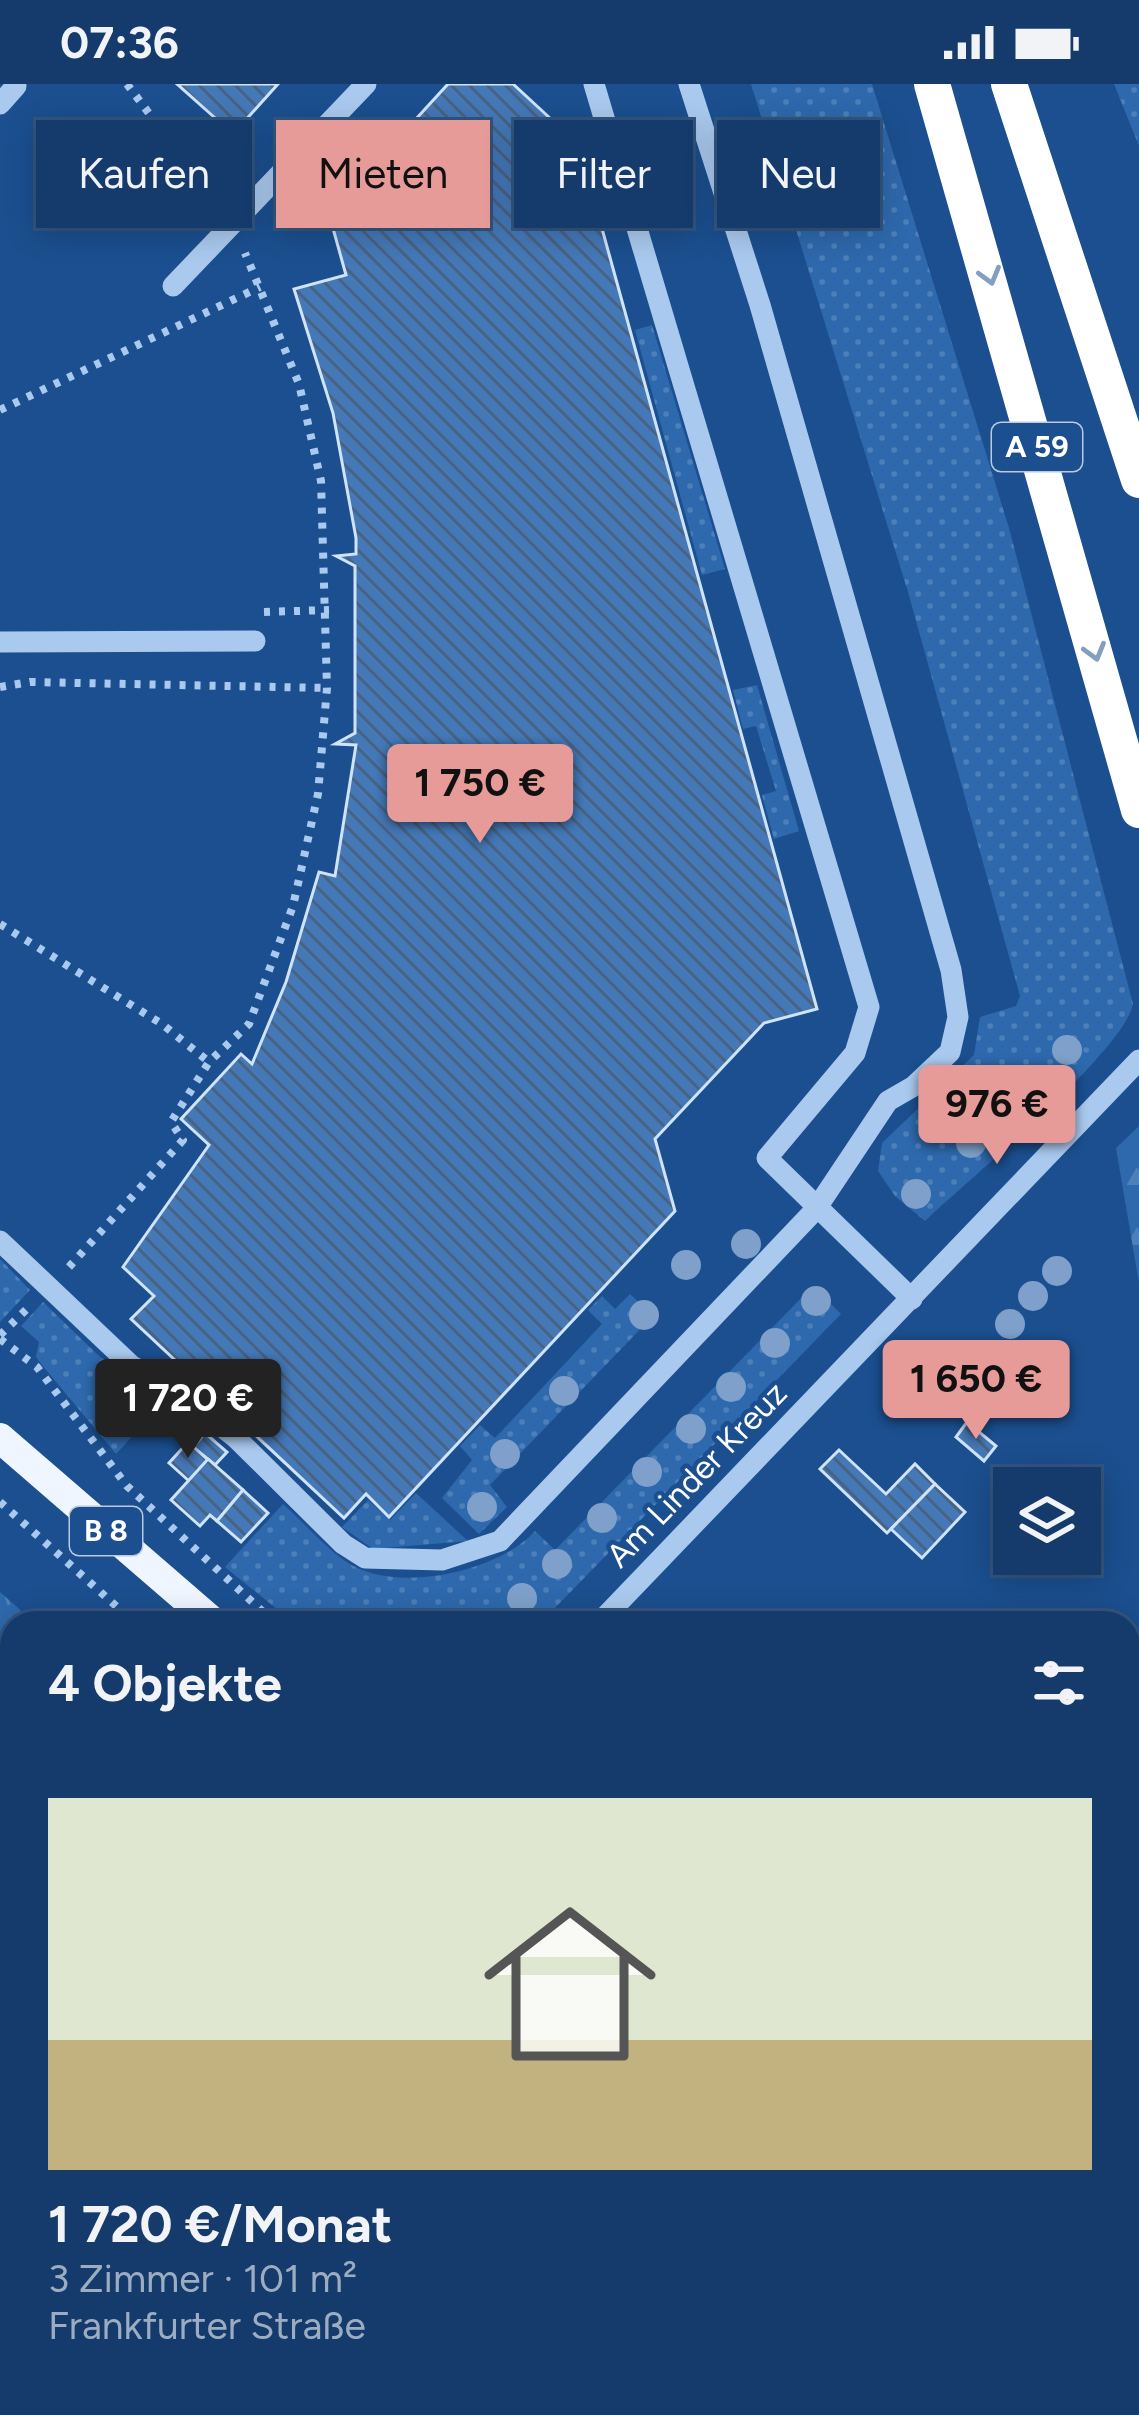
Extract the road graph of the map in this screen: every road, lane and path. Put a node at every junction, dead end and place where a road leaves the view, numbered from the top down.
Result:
1 (127, 84) edge
2 (367, 84) edge
3 (594, 84) edge
4 (688, 84) edge
5 (932, 84) edge
6 (1010, 84) edge
7 (16, 86) edge
8 (0, 104) edge
9 (154, 120) edge
10 (252, 204) edge
11 (229, 228) edge
12 (233, 228) edge
13 (173, 286) dead end
14 (260, 287) junction
15 (0, 410) edge
16 (1139, 480) edge
17 (255, 640) dead end
18 (0, 642) edge
19 (0, 687) edge
20 (327, 688) junction
21 (1139, 810) edge
22 (0, 924) edge
23 (1139, 1060) edge
24 (209, 1062) junction
25 (816, 1209) junction
26 (0, 1240) edge
27 (51, 1287) junction
28 (912, 1299) junction
29 (0, 1337) edge
30 (0, 1438) edge
31 (0, 1502) edge
32 (122, 1611) edge
33 (200, 1611) edge
34 (262, 1611) edge
35 (611, 1611) edge

1 - 9 path
2 - 10 street
3 - 25 street
4 - 25 street
5 -> 21 highway, A 59
6 - 16 highway, A 59
7 - 8 street
11 - 13 street
12 - 14 path
14 - 15 path
14 - 20 path
17 - 18 street
19 - 20 path
20 - 24 path
22 - 24 path
23 - 28 street, Am Linder Kreuz
24 - 27 path
25 - 27 street
25 - 28 street
26 - 27 street
27 - 29 path
28 - 35 street, Am Linder Kreuz
29 - 34 path
30 - 33 main road, B 8
31 - 32 path

